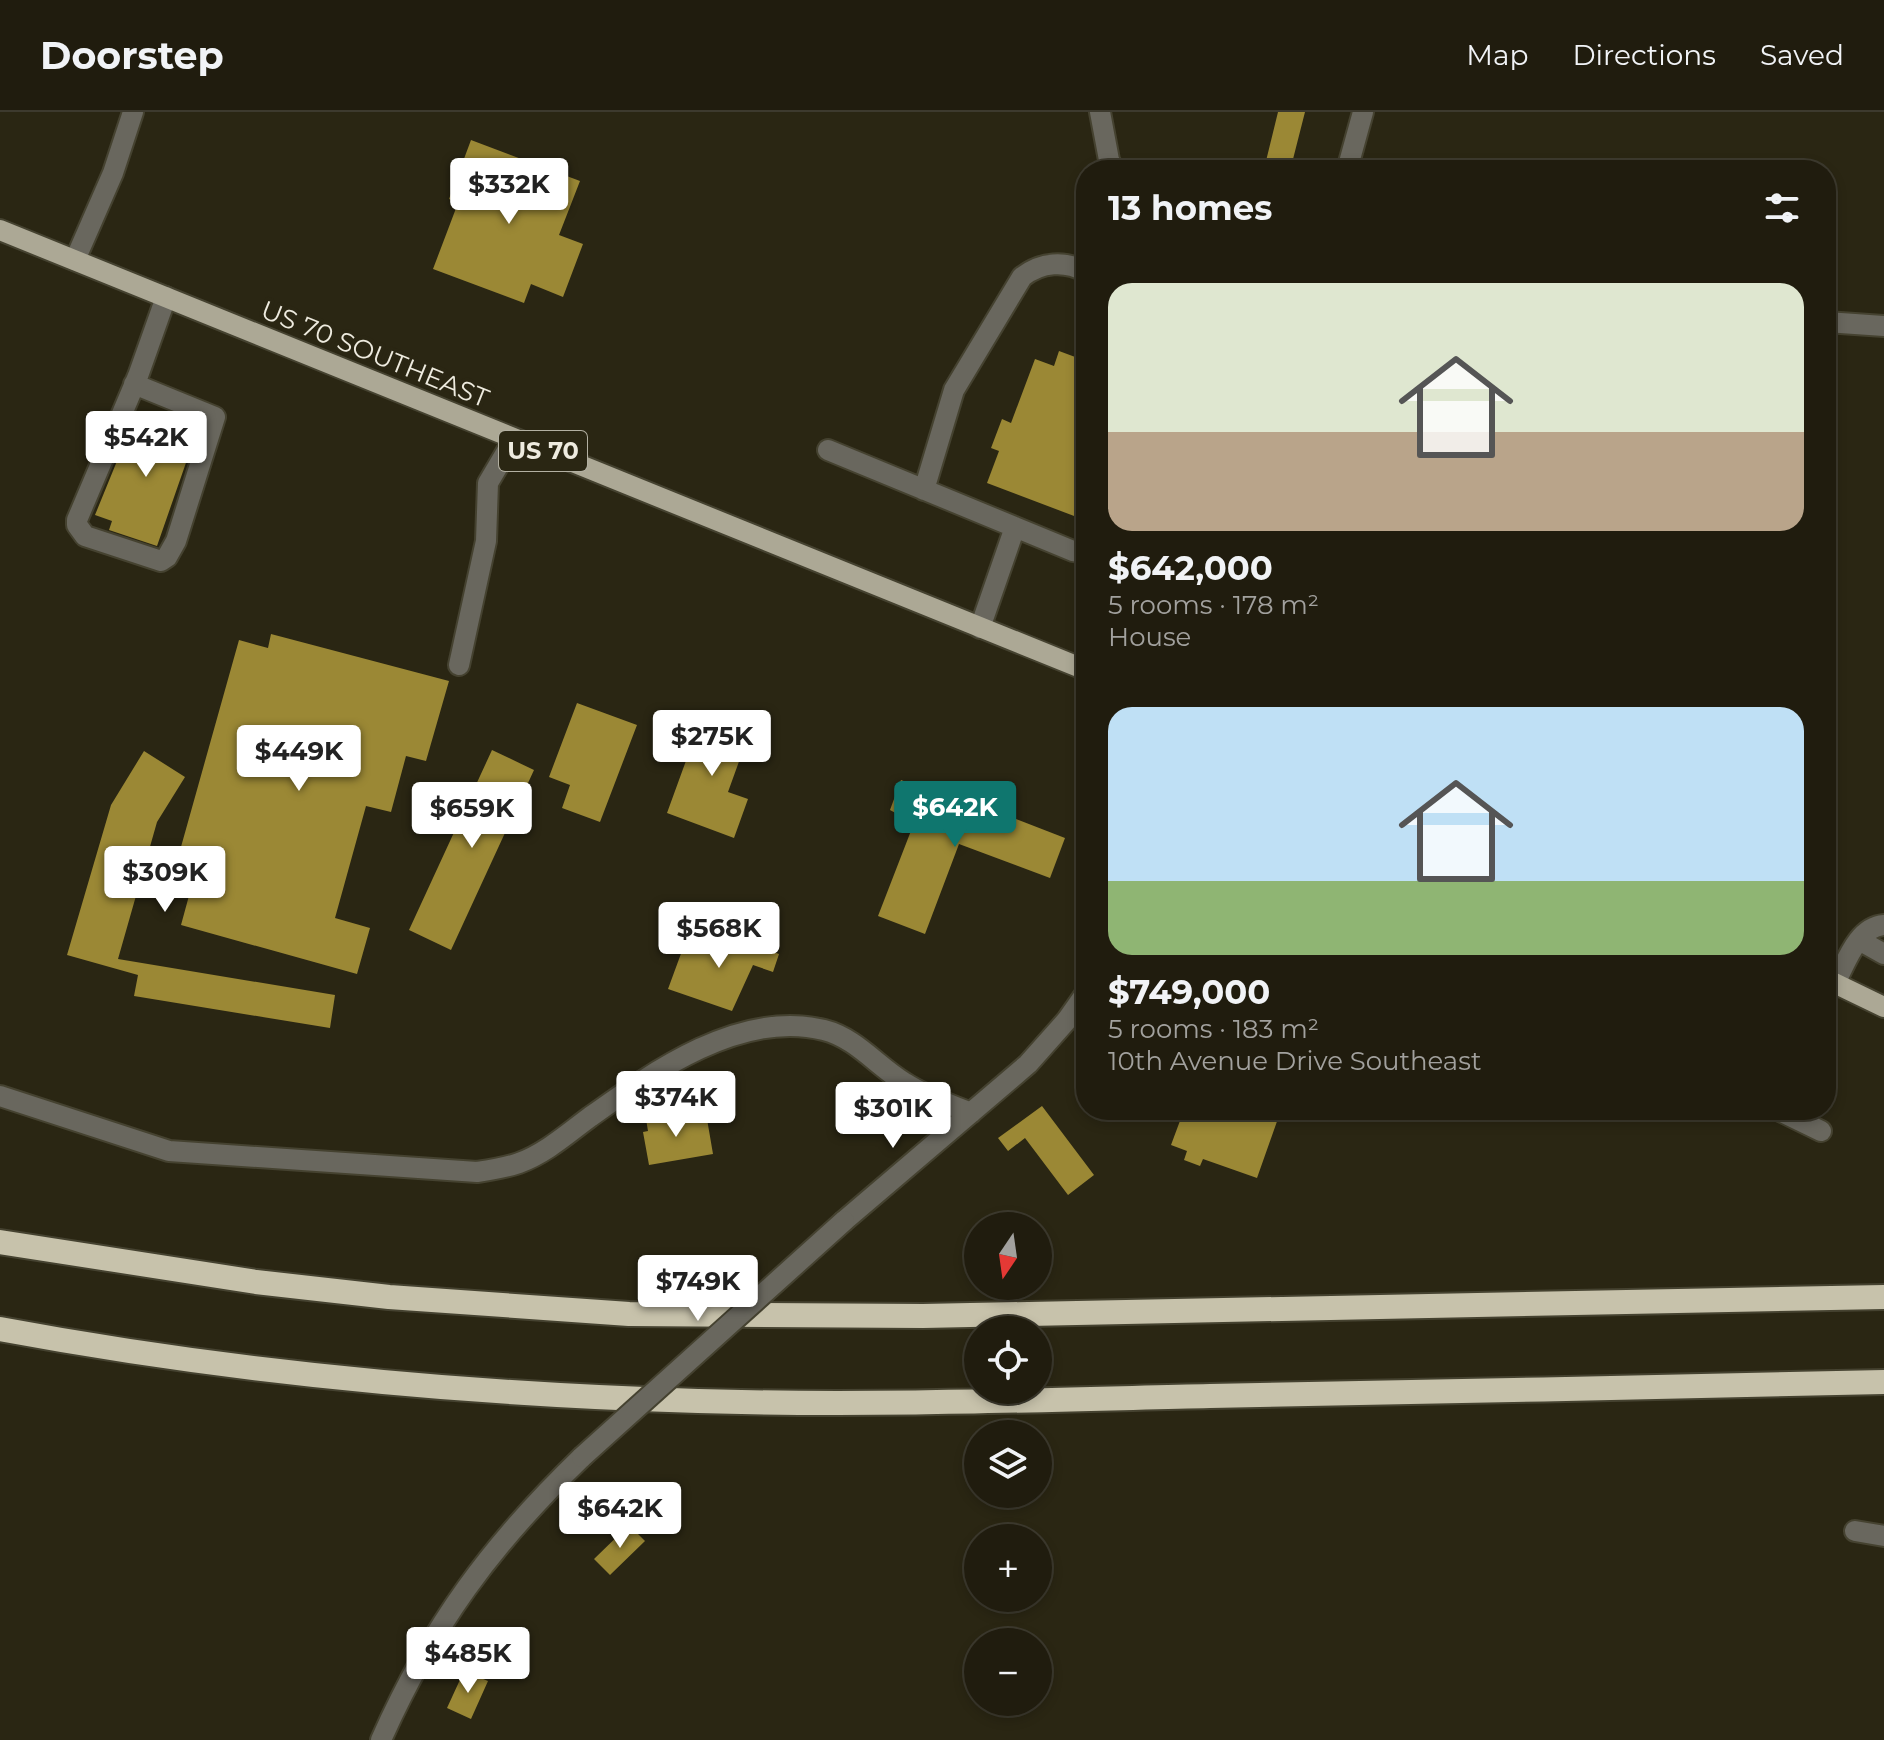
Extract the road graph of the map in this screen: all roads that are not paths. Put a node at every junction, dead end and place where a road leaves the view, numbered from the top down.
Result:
1 (133, 112) edge
2 (1100, 112) edge
3 (1363, 112) edge
4 (1109, 160) edge
5 (1350, 160) edge
6 (0, 230) edge
7 (75, 260) junction
8 (1076, 267) edge
9 (166, 297) junction
10 (1836, 323) edge
11 (1884, 326) edge
12 (134, 384) junction
13 (514, 439) junction
14 (828, 450) dead end
15 (924, 490) junction
16 (1015, 527) junction
17 (1076, 551) edge
18 (980, 628) junction
19 (459, 665) dead end
20 (1076, 666) edge
21 (1884, 925) edge
22 (1859, 940) junction
23 (1884, 954) edge
24 (1836, 973) edge
25 (1836, 984) edge
26 (1076, 1007) edge
27 (1884, 1007) edge
28 (0, 1096) edge
29 (971, 1113) junction
30 (1798, 1120) edge
31 (1821, 1131) dead end
32 (0, 1242) edge
33 (1884, 1297) edge
34 (0, 1331) edge
35 (1884, 1382) edge
36 (1855, 1531) dead end
37 (1884, 1536) edge
38 (381, 1740) edge

1 - 7 street
2 - 4 street
3 - 5 street
6 - 7 main road, US 70 SOUTHEAST / US 70
7 - 9 main road, US 70 SOUTHEAST / US 70
8 - 15 street
9 - 12 street
9 - 13 main road, US 70 SOUTHEAST / US 70
10 - 11 street
12 - 12 street
13 - 18 main road, US 70 SOUTHEAST / US 70
13 - 19 street
14 - 15 street
15 - 16 street
16 - 17 street
16 - 18 street
18 - 20 main road, US 70 SOUTHEAST / US 70
21 - 22 street
22 - 23 street
22 - 24 street
25 - 27 main road
26 - 29 street
28 - 29 street
29 - 38 street, bridge
30 - 31 street
32 - 33 highway
34 - 35 highway
36 - 37 street

